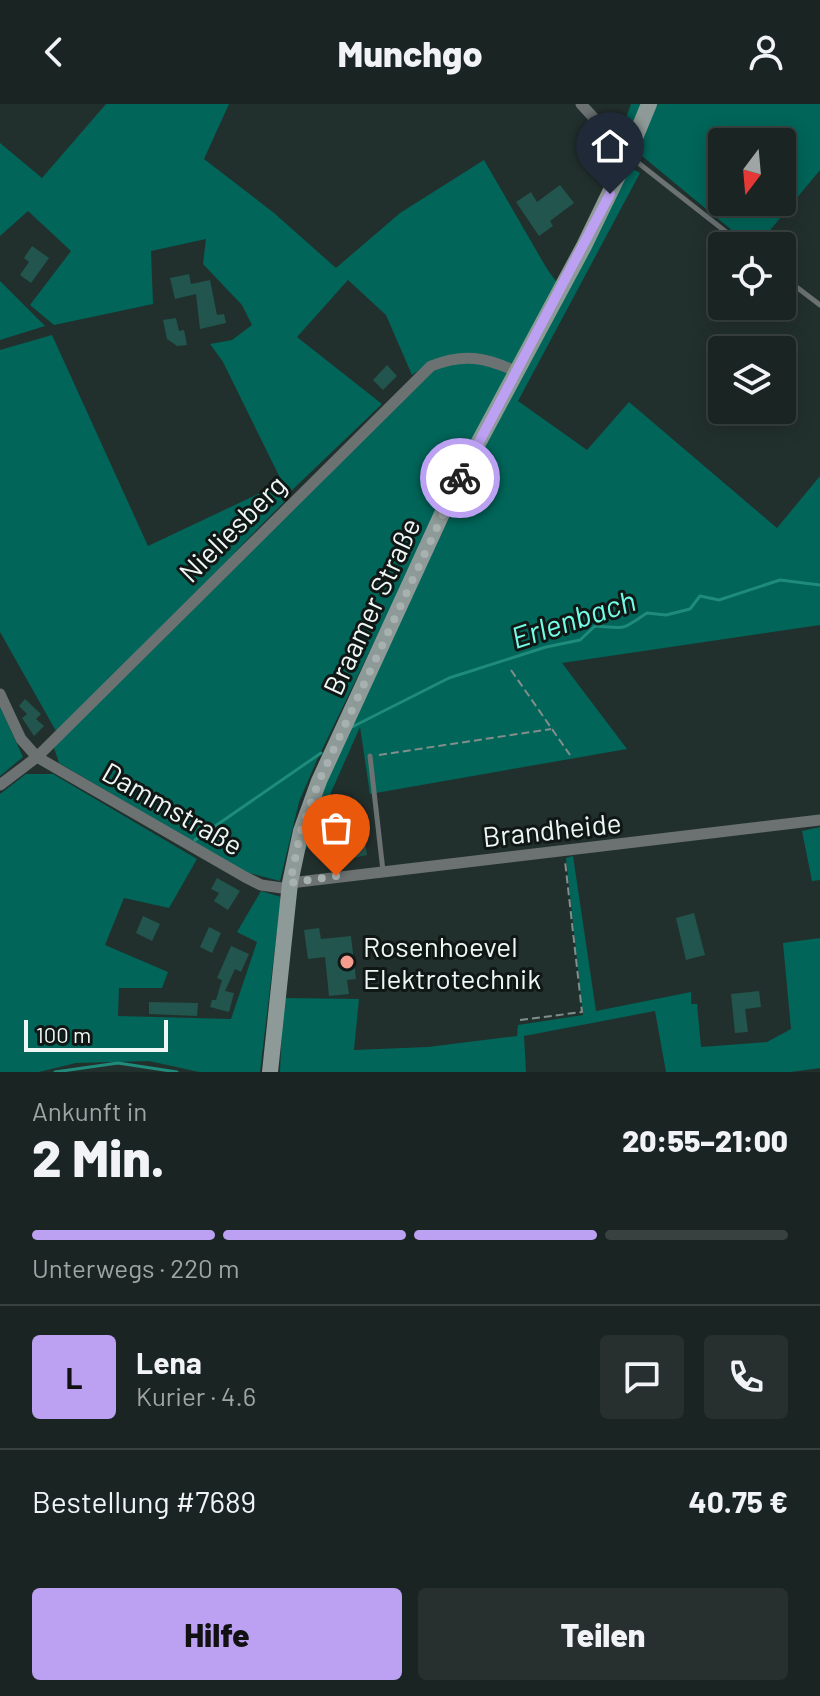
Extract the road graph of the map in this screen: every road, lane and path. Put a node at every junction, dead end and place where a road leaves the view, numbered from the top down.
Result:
1 (581, 104) edge
2 (649, 104) edge
3 (628, 155) junction
4 (726, 232) edge
5 (796, 287) edge
6 (820, 305) edge
7 (517, 372) junction
8 (511, 670) dead end
9 (0, 694) edge
10 (551, 729) junction
11 (570, 755) dead end
12 (370, 756) joint
13 (37, 757) junction
14 (0, 785) edge
15 (820, 820) edge
16 (563, 852) junction
17 (383, 872) junction
18 (289, 886) junction
19 (520, 1020) dead end
20 (270, 1072) edge

1 - 3 street
2 - 3 street, Braamer Straße
3 - 4 lane
3 - 7 street, Braamer Straße
5 - 6 lane
7 - 13 street, Nieliesberg
7 - 18 street, Braamer Straße
8 - 10 path
9 - 13 street
10 - 11 path
10 - 12 path
12 - 17 lane
13 - 14 street, Nieliesberg
13 - 18 street, Dammstraße
15 - 16 street, Brandheide
16 - 17 street, Brandheide
16 - 19 path
17 - 18 street, Brandheide
18 - 20 street, Braamer Straße

